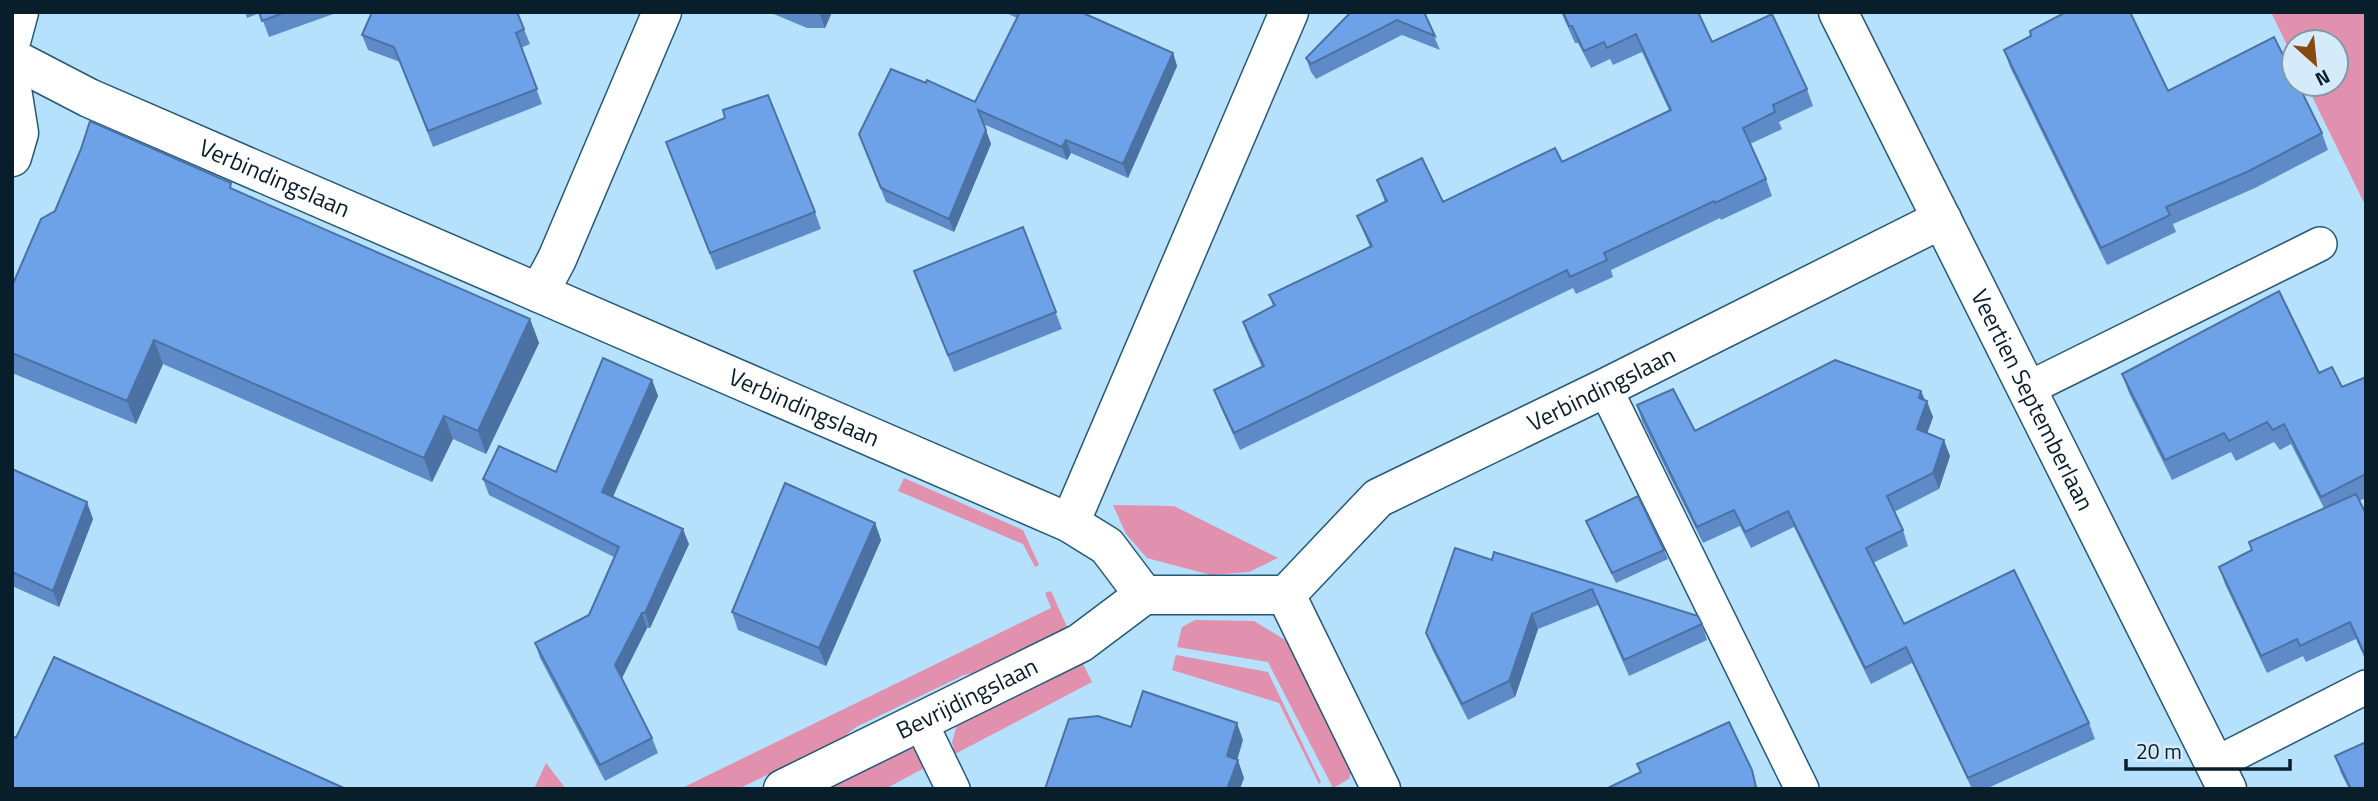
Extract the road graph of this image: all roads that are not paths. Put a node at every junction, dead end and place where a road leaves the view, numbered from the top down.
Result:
1 (19, 12) edge
2 (662, 12) edge
3 (1289, 12) edge
4 (1838, 12) edge
5 (12, 37) edge
6 (12, 58) edge
7 (12, 89) edge
8 (12, 157) edge
9 (1942, 219) junction
10 (2320, 244) dead end
11 (539, 293) junction
12 (1605, 388) junction
13 (2027, 389) junction
14 (1070, 523) junction
15 (1144, 595) junction
16 (1286, 595) junction
17 (2366, 687) edge
18 (920, 721) junction
19 (2221, 777) edge
20 (783, 789) edge
21 (953, 789) edge
22 (1381, 789) edge
23 (1802, 789) edge

1 - 5 street
2 - 11 street
3 - 14 street
4 - 9 street, Veertien Septemberlaan
6 - 11 street, Verbindingslaan
7 - 8 street
9 - 12 street, Verbindingslaan
9 - 13 street, Veertien Septemberlaan
10 - 13 lane
11 - 14 street, Verbindingslaan
12 - 16 street, Verbindingslaan
12 - 23 lane
13 - 19 street, Veertien Septemberlaan
14 - 15 street, Verbindingslaan
15 - 16 street
15 - 18 street, Bevrijdingslaan
16 - 22 street
17 - 19 lane
18 - 20 street, Bevrijdingslaan
18 - 21 lane

